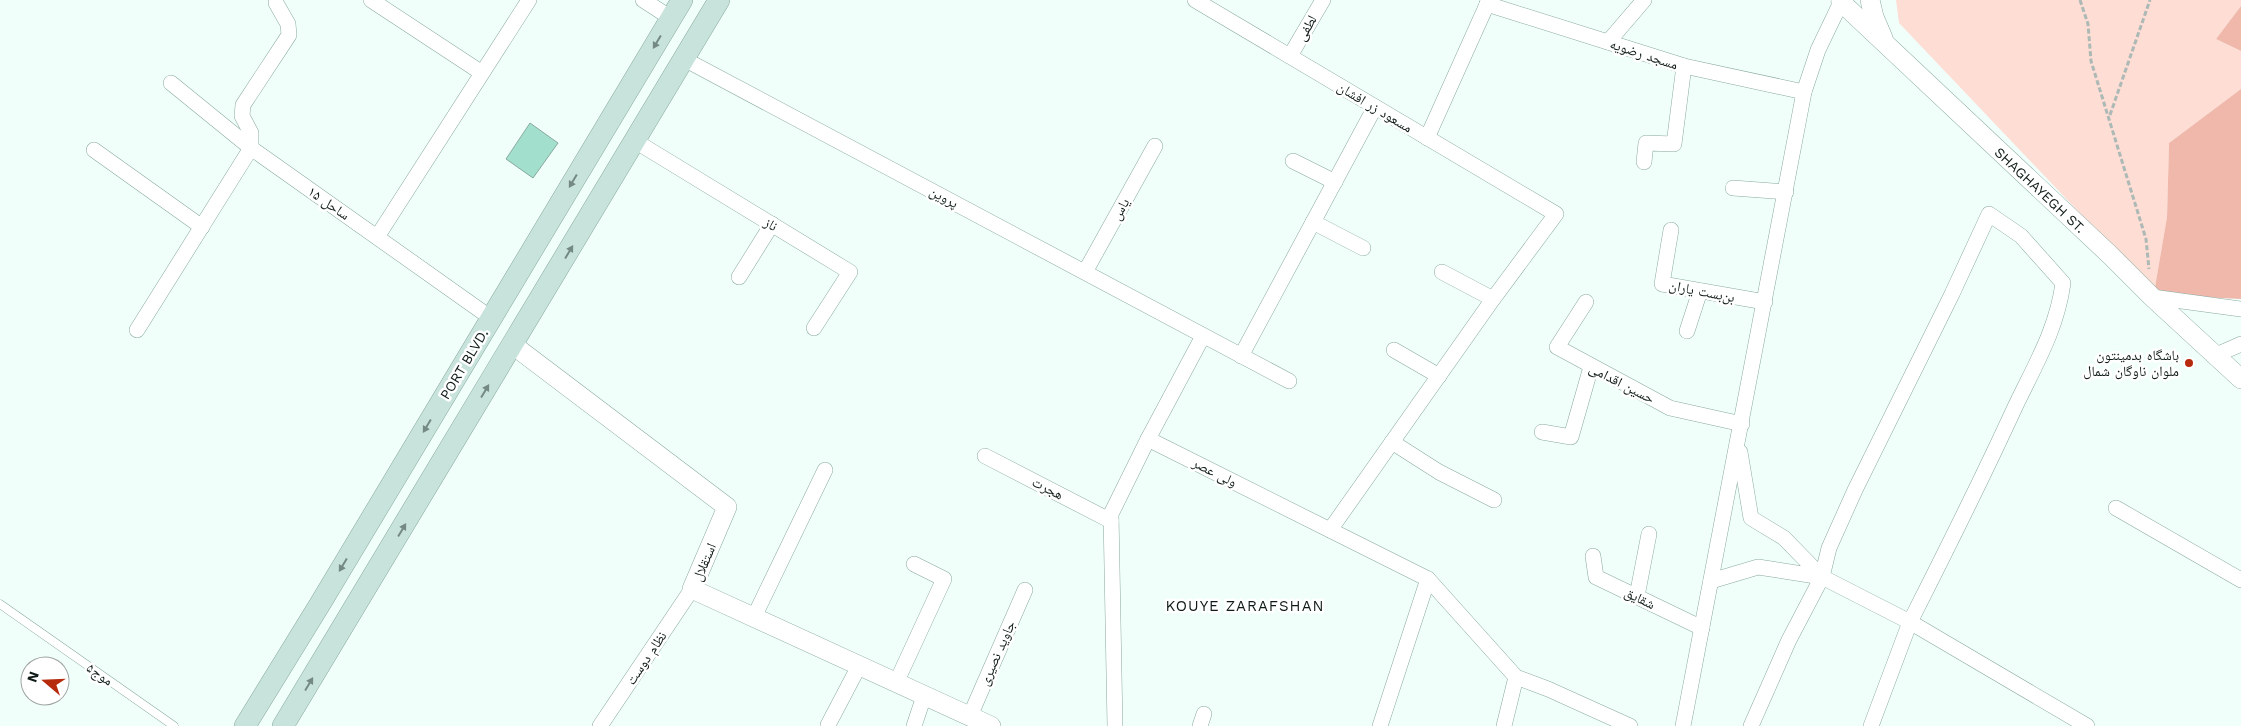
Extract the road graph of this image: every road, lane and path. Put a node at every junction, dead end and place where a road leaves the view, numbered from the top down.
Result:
1 (371, 0) edge
2 (529, 0) edge
3 (643, 0) edge
4 (682, 0) edge
5 (719, 0) edge
6 (1195, 0) edge
7 (1322, 0) edge
8 (1644, 0) edge
9 (1870, 0) edge
10 (2080, 0) edge
11 (2150, 0) edge
12 (1841, 1) edge
13 (1488, 2) edge
14 (276, 3) dead end
15 (671, 18) junction
16 (1608, 42) junction
17 (1886, 44) junction
18 (1290, 56) junction
19 (684, 59) junction
20 (1684, 66) junction
21 (482, 73) junction
22 (171, 83) dead end
23 (1804, 92) junction
24 (1375, 107) junction
25 (2109, 116) junction
26 (1427, 138) junction
27 (635, 141) junction
28 (1155, 146) dead end
29 (251, 148) junction
30 (94, 150) dead end
31 (1293, 161) dead end
32 (1644, 162) dead end
33 (1335, 182) junction
34 (1733, 188) dead end
35 (1786, 192) junction
36 (1313, 222) junction
37 (772, 224) junction
38 (202, 227) junction
39 (1671, 230) dead end
40 (377, 237) junction
41 (1363, 248) dead end
42 (1085, 272) junction
43 (1442, 272) dead end
44 (738, 277) dead end
45 (1700, 291) junction
46 (2152, 298) junction
47 (1493, 299) junction
48 (1586, 302) dead end
49 (1765, 302) junction
50 (2241, 309) edge
51 (491, 318) junction
52 (814, 328) dead end
53 (137, 330) dead end
54 (1687, 330) dead end
55 (1203, 336) junction
56 (2241, 344) edge
57 (513, 345) junction
58 (1394, 350) dead end
59 (2216, 355) junction
60 (1241, 356) junction
61 (1591, 367) junction
62 (1439, 376) junction
63 (2241, 379) edge
64 (1289, 381) dead end
65 (1742, 424) junction
66 (1542, 432) dead end
67 (1148, 439) junction
68 (1738, 440) junction
69 (1392, 442) junction
70 (985, 456) dead end
71 (825, 470) dead end
72 (1494, 500) dead end
73 (2116, 508) dead end
74 (1111, 521) junction
75 (1330, 530) junction
76 (1649, 534) dead end
77 (1594, 556) dead end
78 (914, 564) dead end
79 (1822, 577) junction
80 (1428, 579) junction
81 (2241, 580) edge
82 (1711, 581) junction
83 (692, 589) junction
84 (1025, 590) dead end
85 (1637, 596) junction
86 (0, 604) edge
87 (754, 618) junction
88 (1910, 622) junction
89 (1702, 628) junction
90 (859, 666) junction
91 (1516, 677) junction
92 (896, 683) junction
93 (924, 696) junction
94 (970, 716) junction
95 (828, 725) dead end
96 (174, 726) edge
97 (244, 726) edge
98 (283, 726) edge
99 (600, 726) edge
100 (914, 726) edge
101 (991, 726) edge
102 (1115, 726) edge
103 (1380, 726) edge
104 (1504, 726) edge
105 (1630, 726) edge
106 (1683, 726) edge
107 (1751, 726) edge
108 (1871, 726) edge
109 (2087, 726) edge

1 - 21 street
2 - 21 street
3 - 15 street
4 - 15 main road, PORT BLVD.
5 - 19 main road
6 - 18 street, مسعود زر افشان
7 - 18 street, لطفی
8 - 16 street
9 - 17 street
10 - 25 path
11 - 25 path
12 - 17 street, SHAGHAYEGH ST.
12 - 23 street
13 - 16 street, مسجد رضویه
13 - 26 street
14 - 29 street
15 -> 51 main road, PORT BLVD.
16 - 20 street, مسجد رضویه
17 - 46 street, SHAGHAYEGH ST.
18 - 24 street, مسعود زر افشان
19 - 27 main road
19 - 42 street, پروین
20 - 23 street, مسجد رضویه
20 - 32 street
21 - 40 street
22 - 29 street, ساحل ۱۵
23 - 35 street
24 - 26 street, مسعود زر افشان
24 - 33 street
25 - 46 path
26 - 47 street, مسعود زر افشان
27 - 37 street, ناز
57 -> 27 main road
28 - 42 street, یاس
29 - 38 street
29 - 40 street, ساحل ۱۵
30 - 38 street
31 - 33 street
33 - 36 street
34 - 35 street
35 - 49 street
36 - 41 street
36 - 60 street
37 - 44 street
37 - 52 street, ناز
38 - 53 street
39 - 45 street, بن‌بست یاران
40 - 51 street, ساحل ۱۵
42 - 55 street, پروین
43 - 47 street
45 - 49 street, بن‌بست یاران
45 - 54 street
46 - 50 street
46 - 59 street, SHAGHAYEGH ST.
47 - 62 street
48 - 61 street, حسین اقدامی
49 - 65 street
51 -> 97 main road, PORT BLVD.
55 - 60 street
55 - 67 street
56 - 59 street
57 - 83 street, استقلال
98 -> 57 main road
58 - 62 street
59 - 63 street, SHAGHAYEGH ST.
60 - 64 street
61 - 65 street, حسین اقدامی
61 - 66 street
62 - 69 street
65 - 68 street
67 - 74 street
67 - 75 street, ولی عصر
68 - 79 street
68 - 82 street
69 - 72 street
69 - 75 street
70 - 74 street, هجرت
71 - 87 street
73 - 81 street
74 - 102 street
75 - 80 street, ولی عصر
76 - 85 street
77 - 85 street, شقایق
78 - 92 street
79 - 82 street
79 - 88 street
79 - 88 street
79 - 107 street
80 - 91 street
80 - 103 street
82 - 89 street
83 - 87 street, استقلال
83 - 99 street, نظام دوست
84 - 94 street, جاوید نصیری
85 - 89 street, شقایق
86 - 96 lane, موج۵
87 - 90 street, استقلال
88 - 108 street
88 - 109 street
89 - 106 street
90 - 92 street, استقلال
90 - 95 street
91 - 104 street
91 - 105 street
92 - 93 street, استقلال
93 - 94 street, استقلال
93 - 100 street
94 - 101 street, استقلال

